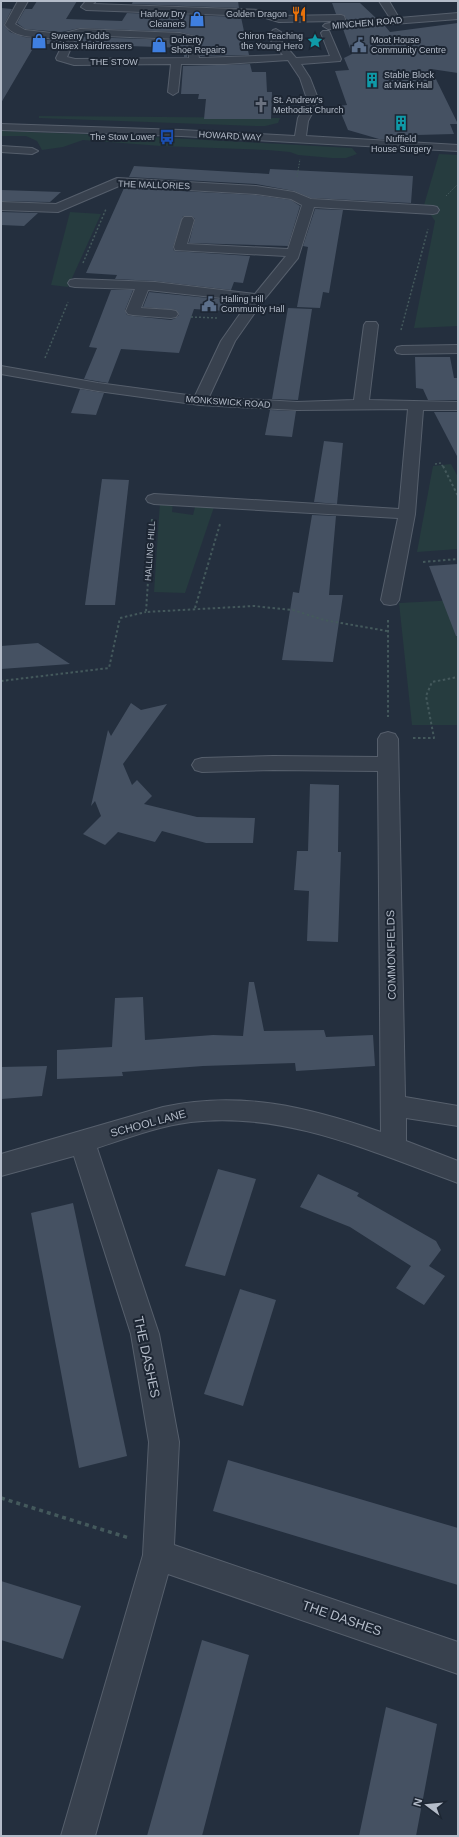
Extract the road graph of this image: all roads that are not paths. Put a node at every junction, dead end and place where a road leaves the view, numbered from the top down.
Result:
1 (23, 1) edge
2 (91, 1) edge
3 (384, 1) edge
4 (265, 4) dead end
5 (458, 16) edge
6 (260, 18) junction
7 (396, 21) junction
8 (341, 25) junction
9 (299, 29) dead end
10 (326, 32) dead end
11 (63, 37) junction
12 (293, 59) junction
13 (176, 62) junction
14 (194, 62) junction
15 (173, 92) dead end
16 (1, 127) edge
17 (300, 139) junction
18 (458, 148) edge
19 (1, 149) edge
20 (32, 151) dead end
21 (309, 203) junction
22 (1, 206) edge
23 (433, 210) road end
24 (188, 220) dead end
25 (294, 253) junction
26 (75, 283) dead end
27 (143, 286) junction
28 (258, 298) junction
29 (171, 314) road end
30 (370, 325) dead end
31 (458, 349) edge
32 (402, 350) dead end
33 (1, 370) edge
34 (200, 401) junction
35 (361, 404) junction
36 (416, 405) junction
37 (458, 406) edge
38 (154, 499) road end
39 (408, 514) junction
40 (390, 600) road end
41 (388, 739) road end
42 (388, 764) junction
43 (202, 765) dead end
44 (394, 1106) junction
45 (458, 1116) edge
46 (82, 1142) junction
47 (394, 1147) junction
48 (1, 1165) edge
49 (458, 1172) edge
50 (158, 1551) junction
51 (458, 1658) edge
52 (78, 1836) edge

1 - 11 street
2 - 6 street
3 - 7 street
4 - 6 street
5 - 7 street, MINCHEN ROAD
6 - 8 street
6 - 12 street
7 - 8 street, MINCHEN ROAD
8 - 9 street, MINCHEN ROAD
10 - 12 street, THE STOW
11 - 13 street, THE STOW
11 - 14 street
12 - 14 street, THE STOW
12 - 17 street
13 - 14 street, THE STOW
13 - 15 street
16 - 17 street, HOWARD WAY
17 - 18 street, HOWARD WAY
19 - 20 street
21 - 22 street, THE MALLORIES
21 - 23 street, THE MALLORIES
21 - 25 street
24 - 25 street
25 - 28 street
26 - 27 street
27 - 28 street
27 - 29 street
28 - 34 street
30 - 35 street
31 - 32 street
33 - 34 street, MONKSWICK ROAD
34 - 35 street, MONKSWICK ROAD
35 - 36 street, MONKSWICK ROAD
36 - 37 street, MONKSWICK ROAD
36 - 39 street
38 - 39 street
39 - 40 street
41 - 42 street, COMMONFIELDS
42 - 43 street
42 - 44 street, COMMONFIELDS
44 - 45 street
44 - 47 street, COMMONFIELDS
46 - 47 street, SCHOOL LANE
46 - 48 street, SCHOOL LANE
46 - 50 street, THE DASHES
47 - 49 street, SCHOOL LANE
50 - 51 street, THE DASHES
50 - 52 street, THE DASHES

